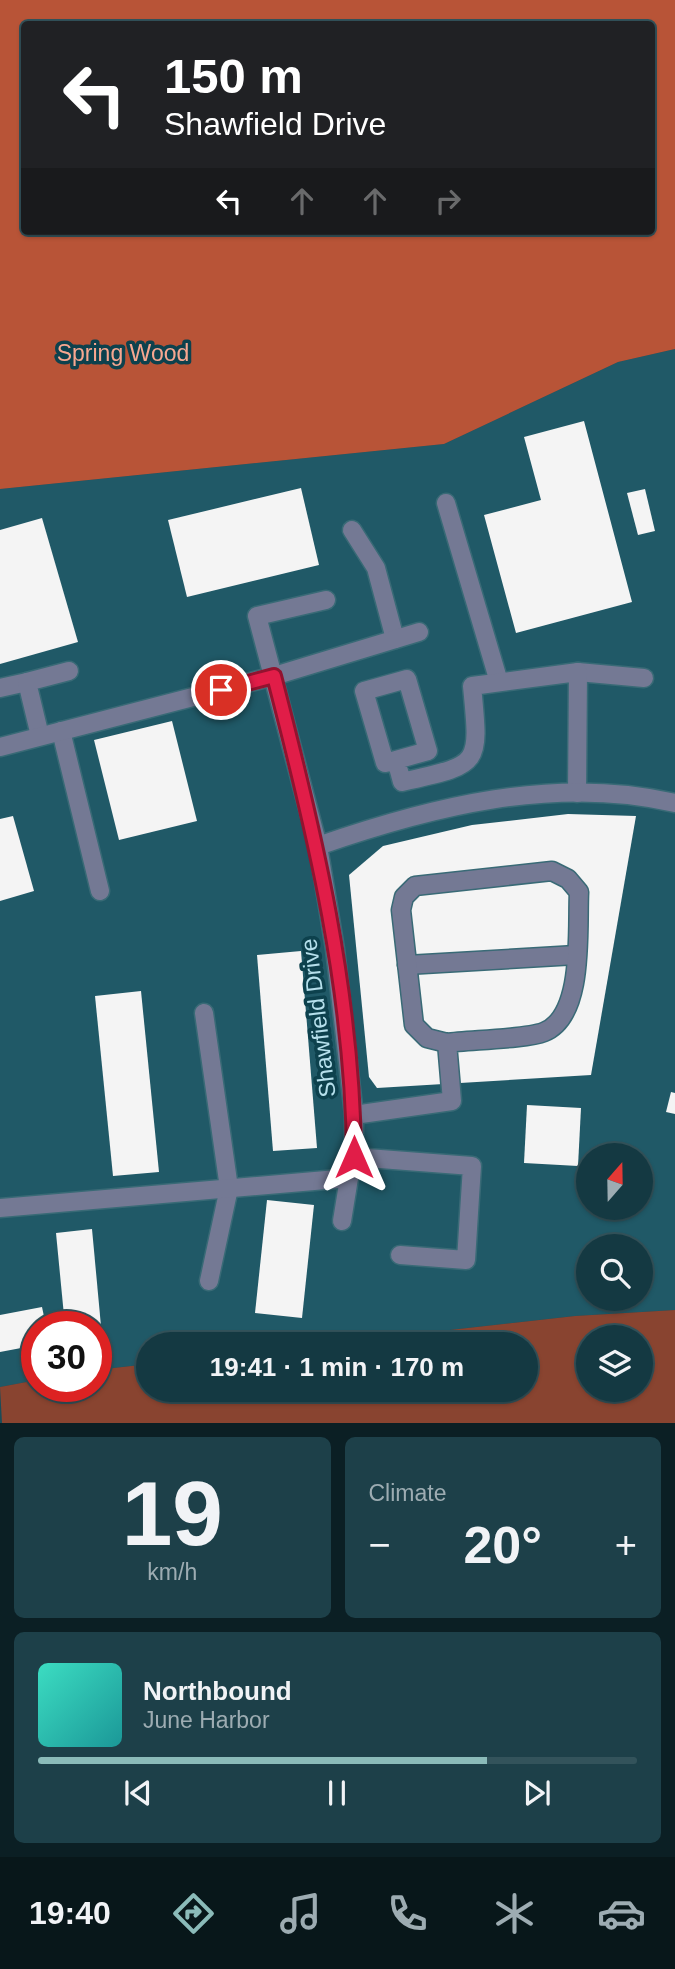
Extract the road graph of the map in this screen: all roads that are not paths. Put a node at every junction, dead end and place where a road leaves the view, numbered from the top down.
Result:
1 (446, 503) dead end
2 (352, 530) dead end
3 (326, 600) dead end
4 (419, 632) dead end
5 (395, 639) junction
6 (69, 671) dead end
7 (578, 672) junction
8 (274, 676) junction
9 (644, 678) dead end
10 (27, 682) junction
11 (499, 682) junction
12 (0, 688) edge
13 (61, 731) junction
14 (40, 736) junction
15 (0, 747) edge
16 (396, 760) junction
17 (577, 793) junction
18 (675, 803) edge
19 (318, 846) junction
20 (100, 891) dead end
21 (576, 955) junction
22 (407, 965) junction
23 (204, 1013) dead end
24 (447, 1042) junction
25 (354, 1115) junction
26 (354, 1157) junction
27 (349, 1178) junction
28 (229, 1188) junction
29 (0, 1208) edge
30 (342, 1221) dead end
31 (400, 1255) dead end
32 (209, 1281) dead end

1 - 11 street
2 - 5 street
3 - 8 street, Shawfield Drive
4 - 5 street
5 - 8 street
6 - 10 street
7 - 9 street
7 - 11 street
7 - 17 street
8 - 13 street
8 - 19 street, Shawfield Drive
10 - 12 street
10 - 14 street
11 - 16 street
13 - 14 street
13 - 20 street
14 - 15 street
16 - 16 street
17 - 18 street
17 - 19 street
19 - 25 street, Shawfield Drive
21 - 22 street
21 - 22 street
21 - 24 street
22 - 24 street
23 - 28 street
24 - 25 street
25 - 26 street, Shawfield Drive
26 - 27 street, Shawfield Drive
26 - 31 street
27 - 28 street
27 - 30 street, Shawfield Drive
28 - 29 street
28 - 32 street

